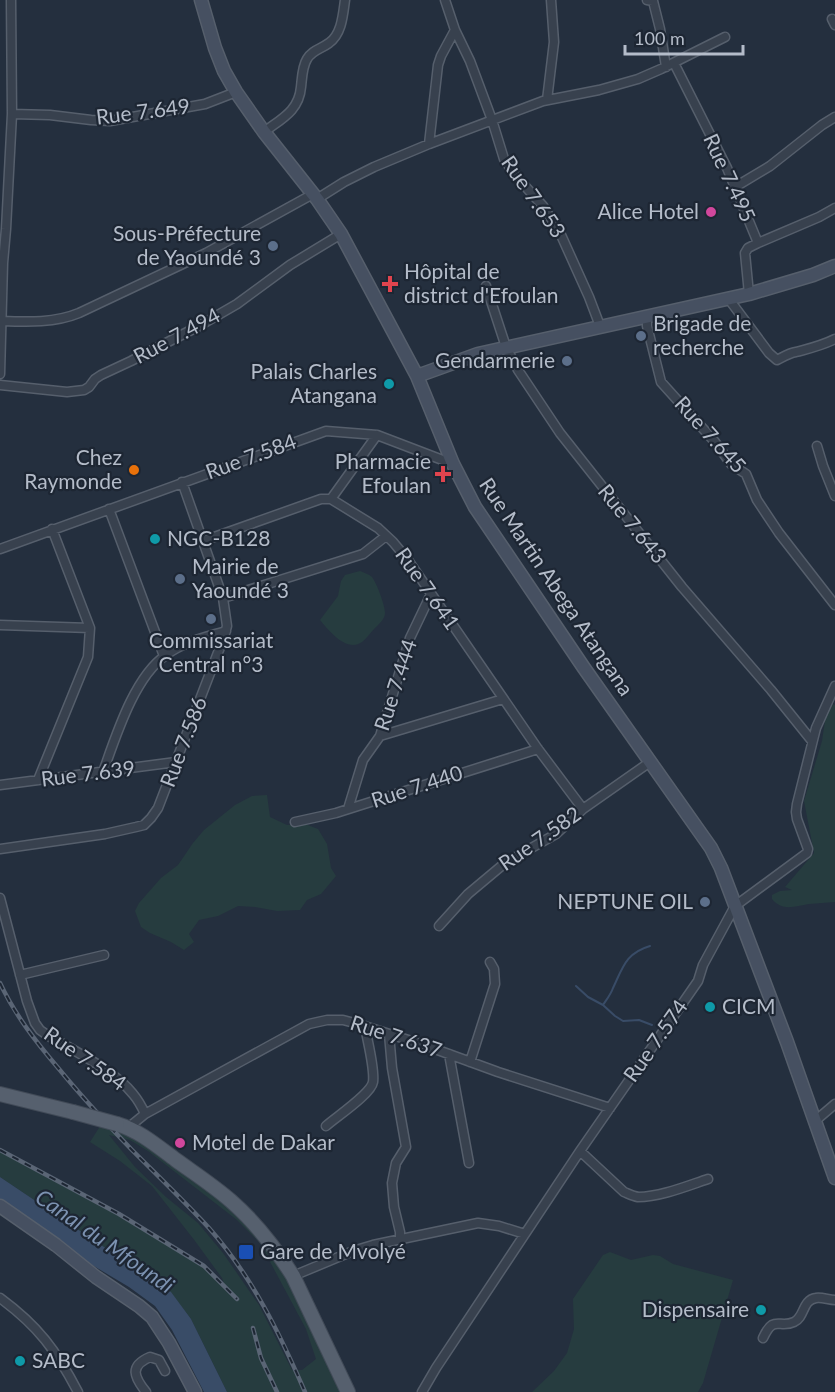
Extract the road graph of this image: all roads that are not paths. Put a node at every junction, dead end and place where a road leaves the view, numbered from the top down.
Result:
1 (11, 0) edge
2 (201, 0) edge
3 (345, 0) edge
4 (445, 0) edge
5 (551, 0) edge
6 (647, 0) edge
7 (454, 30) junction
8 (725, 37) dead end
9 (670, 65) junction
10 (236, 92) junction
11 (547, 100) junction
12 (12, 114) junction
13 (835, 117) edge
14 (492, 120) junction
15 (264, 132) junction
16 (429, 144) junction
17 (735, 187) junction
18 (315, 197) junction
19 (835, 208) edge
20 (341, 234) junction
21 (758, 243) junction
22 (835, 266) edge
23 (486, 286) dead end
24 (749, 294) junction
25 (728, 298) junction
26 (647, 316) junction
27 (2, 321) junction
28 (600, 326) junction
29 (835, 339) edge
30 (506, 348) junction
31 (0, 374) edge
32 (417, 376) junction
33 (0, 385) edge
34 (377, 435) junction
35 (817, 446) dead end
36 (453, 464) junction
37 (182, 482) junction
38 (835, 496) edge
39 (332, 499) junction
40 (109, 509) junction
41 (52, 529) junction
42 (386, 536) junction
43 (203, 541) junction
44 (0, 549) edge
45 (431, 594) junction
46 (223, 598) junction
47 (835, 605) edge
48 (0, 625) edge
49 (90, 628) junction
50 (226, 631) junction
51 (164, 656) junction
52 (835, 686) edge
53 (503, 699) junction
54 (380, 736) junction
55 (812, 741) junction
56 (538, 748) junction
57 (176, 762) junction
58 (650, 762) junction
59 (104, 772) junction
60 (38, 780) junction
61 (0, 785) edge
62 (348, 809) junction
63 (583, 809) junction
64 (295, 822) dead end
65 (0, 849) edge
66 (0, 898) edge
67 (735, 907) junction
68 (438, 926) dead end
69 (104, 955) dead end
70 (490, 962) dead end
71 (20, 975) junction
72 (365, 1026) junction
73 (389, 1034) junction
74 (449, 1054) junction
75 (470, 1062) junction
76 (0, 1094) edge
77 (835, 1104) edge
78 (610, 1108) junction
79 (146, 1114) junction
80 (815, 1121) junction
81 (123, 1125) junction
82 (326, 1126) dead end
83 (580, 1151) junction
84 (469, 1163) dead end
85 (835, 1178) edge
86 (708, 1179) dead end
87 (0, 1206) edge
88 (525, 1234) junction
89 (400, 1240) junction
90 (293, 1276) junction
91 (0, 1298) edge
92 (835, 1300) edge
93 (763, 1338) dead end
94 (165, 1371) dead end
95 (78, 1392) edge
96 (147, 1392) edge
97 (195, 1392) edge
98 (348, 1392) edge
99 (422, 1392) edge

1 - 12 street
2 - 10 main road, Rue Martin Abega Atangana
3 - 15 street
4 - 7 street, Rue 7.653
5 - 11 street
6 - 9 street, Rue 7.495
7 - 14 street, Rue 7.653
7 - 16 street
8 - 9 street
9 - 11 street
9 - 17 street, Rue 7.495
10 - 12 street, Rue 7.649
10 - 15 main road, Rue Martin Abega Atangana
11 - 14 street
12 - 27 street
13 - 17 street
14 - 16 street
14 - 28 street, Rue 7.653
15 - 18 main road, Rue Martin Abega Atangana
16 - 18 street
17 - 21 street, Rue 7.495
18 - 20 main road, Rue Martin Abega Atangana
18 - 27 street
19 - 21 street
20 - 32 main road, Rue Martin Abega Atangana
20 - 33 street, Rue 7.494
21 - 24 street, Rue 7.495
22 - 24 main road
23 - 30 street, Rue 7.643
24 - 25 main road
25 - 26 main road
25 - 29 street
26 - 28 main road
26 - 47 street, Rue 7.645
27 - 31 street
28 - 30 main road
30 - 32 main road
30 - 55 street, Rue 7.643
32 - 36 main road, Rue Martin Abega Atangana
34 - 36 street, Rue 7.584
34 - 37 street, Rue 7.584
34 - 39 street
35 - 38 street
36 - 58 main road, Rue Martin Abega Atangana
37 - 40 street, Rue 7.584
37 - 43 street, Rue 7.586
39 - 42 street, Rue 7.641
39 - 43 street
40 - 41 street, Rue 7.584
40 - 51 street
41 - 44 street, Rue 7.584
41 - 49 street
42 - 45 street, Rue 7.641
42 - 46 street
43 - 46 street, Rue 7.586
45 - 53 street, Rue 7.641
45 - 54 street, Rue 7.444
46 - 50 street, Rue 7.586
48 - 49 street
49 - 60 street
50 - 51 street
50 - 57 street, Rue 7.586
51 - 59 street
52 - 55 street, Rue 7.574
53 - 54 street
53 - 56 street, Rue 7.641
54 - 62 street, Rue 7.444
55 - 67 street, Rue 7.574
56 - 62 street, Rue 7.440
56 - 63 street, Rue 7.641
57 - 59 street, Rue 7.639
57 - 65 street, Rue 7.586
58 - 63 street, Rue 7.582
58 - 67 main road, Rue Martin Abega Atangana
59 - 60 street, Rue 7.639
60 - 61 street, Rue 7.639
62 - 64 street, Rue 7.440
63 - 68 street, Rue 7.582
66 - 71 street, Rue 7.584
67 - 78 street, Rue 7.574
67 - 80 main road, Rue Martin Abega Atangana
69 - 71 street
70 - 75 street
71 - 79 street, Rue 7.584
72 - 73 street, Rue 7.637
72 - 79 street, Rue 7.637
72 - 82 street
73 - 74 street, Rue 7.637
73 - 89 street
74 - 75 street, Rue 7.637
74 - 84 street
75 - 78 street, Rue 7.637
76 - 81 main road, bridge
77 - 80 street
78 - 83 street, Rue 7.574
79 - 81 street, Rue 7.637
80 - 85 main road, Rue Martin Abega Atangana
81 - 90 main road
83 - 86 street
83 - 88 street, Rue 7.574
87 - 97 main road
88 - 89 street
88 - 99 street, Rue 7.574
89 - 90 street
90 - 98 main road
91 - 95 street
92 - 93 street
94 - 96 street

